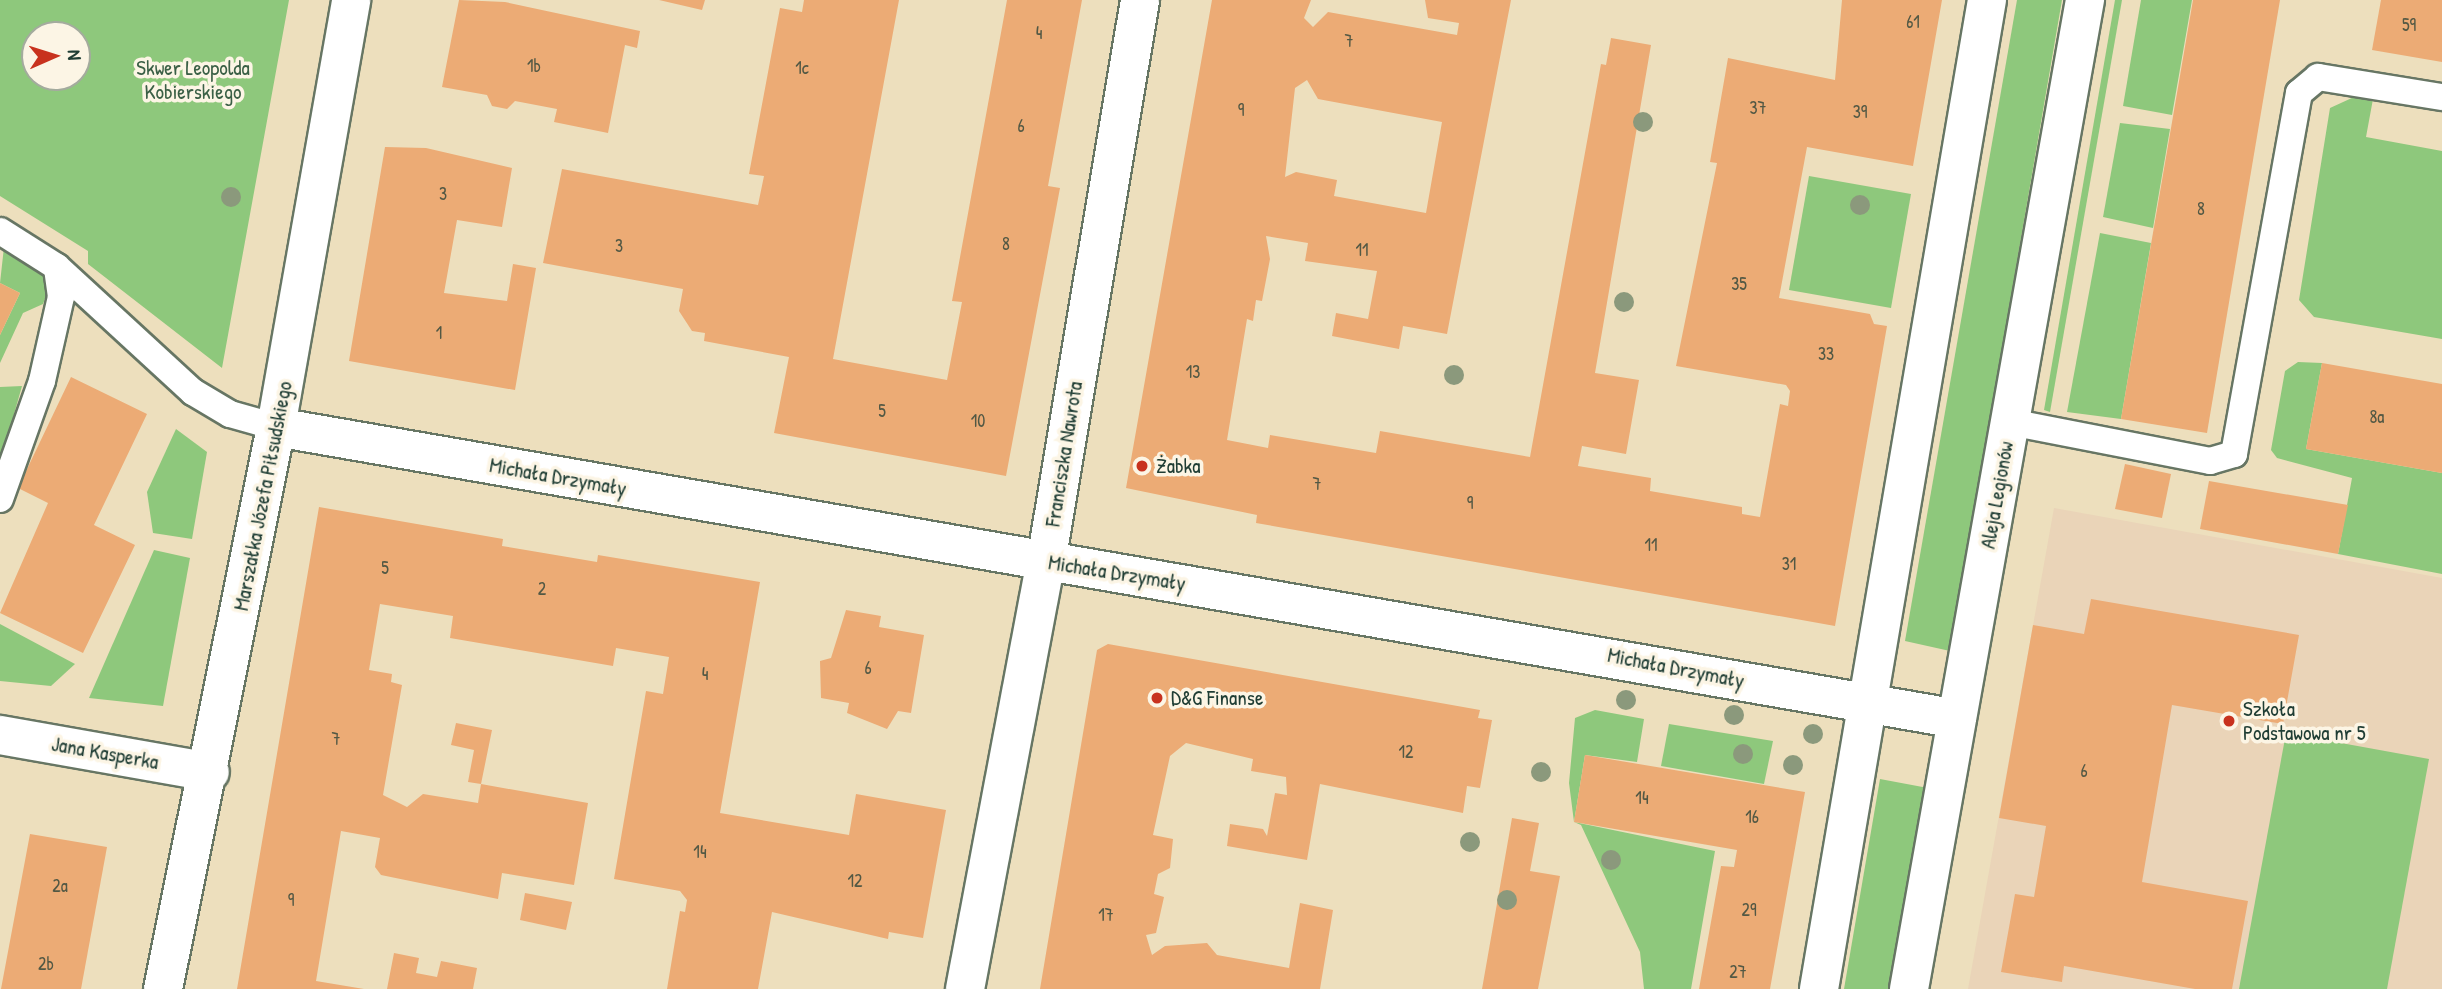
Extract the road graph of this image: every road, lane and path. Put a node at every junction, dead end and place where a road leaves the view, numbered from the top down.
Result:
1 (351, 0) edge
2 (1140, 0) edge
3 (1987, 0) edge
4 (2085, 0) edge
5 (2442, 97) edge
6 (0, 231) edge
7 (57, 267) junction
8 (2010, 422) junction
9 (276, 427) junction
10 (0, 499) edge
11 (1046, 562) junction
12 (1866, 704) junction
13 (1957, 719) junction
14 (0, 735) edge
15 (210, 772) junction
16 (163, 989) edge
17 (965, 989) edge
18 (1819, 989) edge
19 (1909, 989) edge

1 - 9 street, Marszałka Józefa Piłsudskiego
2 - 11 street, Franciszka Nawrota
3 - 12 street
4 - 8 street, Aleja Legionów
5 - 8 lane
6 - 7 lane
7 - 9 lane
7 - 10 lane
8 - 13 street, Aleja Legionów
9 - 11 street, Michała Drzymały
9 - 15 street, Marszałka Józefa Piłsudskiego
11 - 12 street, Michała Drzymały
11 - 17 street, Franciszka Nawrota
12 - 13 street, Michała Drzymały
12 - 18 street
13 - 19 street, Aleja Legionów
14 - 15 street, Jana Kasperka
15 - 16 street, Marszałka Józefa Piłsudskiego

